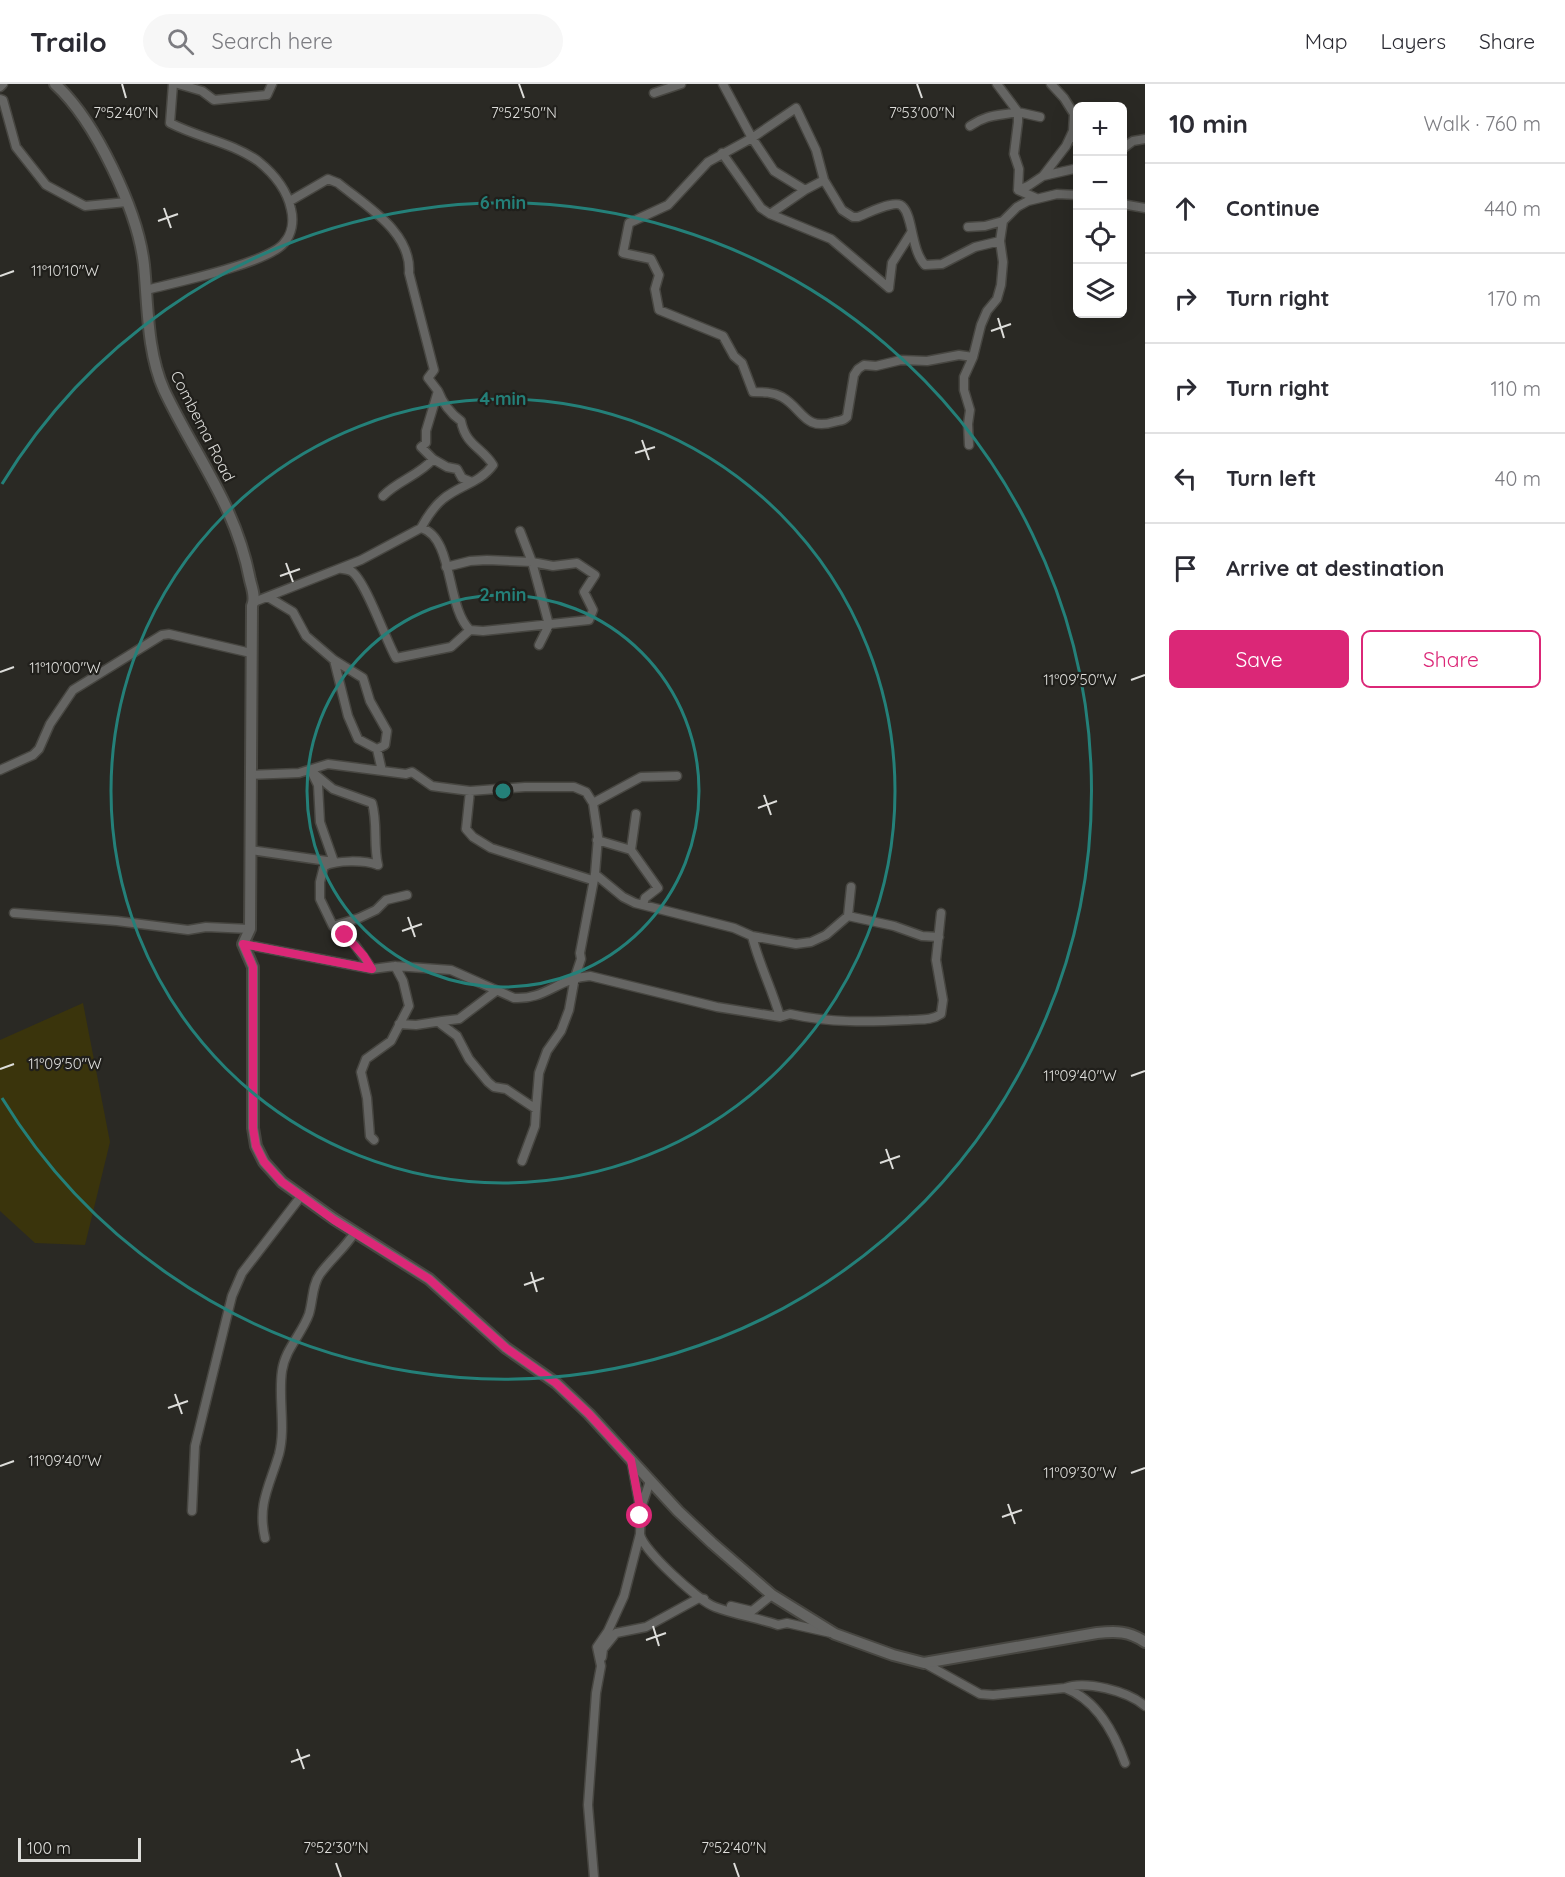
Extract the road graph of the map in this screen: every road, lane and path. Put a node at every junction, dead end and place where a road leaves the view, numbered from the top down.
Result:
1 (55, 84) edge
2 (173, 84) edge
3 (178, 84) edge
4 (272, 84) edge
5 (681, 84) edge
6 (723, 84) edge
7 (997, 84) edge
8 (1051, 84) edge
9 (654, 93) dead end
10 (0, 99) edge
11 (1018, 112) junction
12 (1073, 112) edge
13 (1040, 117) dead end
14 (970, 126) dead end
15 (1073, 131) edge
16 (752, 138) junction
17 (1145, 139) edge
18 (1127, 145) edge
19 (722, 153) junction
20 (1073, 169) edge
21 (1043, 176) junction
22 (824, 180) junction
23 (805, 190) junction
24 (1018, 190) junction
25 (1073, 195) edge
26 (1036, 198) junction
27 (290, 201) junction
28 (127, 202) junction
29 (1127, 205) edge
30 (1145, 208) edge
31 (770, 214) junction
32 (1003, 221) junction
33 (968, 227) dead end
34 (911, 233) junction
35 (1000, 241) junction
36 (146, 290) junction
37 (973, 357) junction
38 (438, 391) junction
39 (969, 445) dead end
40 (434, 459) junction
41 (472, 482) junction
42 (383, 496) dead end
43 (421, 528) junction
44 (520, 531) dead end
45 (532, 562) junction
46 (446, 567) junction
47 (342, 568) junction
48 (268, 597) junction
49 (254, 602) junction
50 (549, 625) junction
51 (470, 630) junction
52 (539, 645) dead end
53 (250, 653) junction
54 (334, 660) junction
55 (377, 749) junction
56 (0, 770) edge
57 (311, 771) junction
58 (382, 771) junction
59 (250, 775) junction
60 (677, 776) dead end
61 (470, 791) junction
62 (593, 803) junction
63 (636, 813) dead end
64 (597, 840) junction
65 (250, 850) junction
66 (631, 850) junction
67 (334, 862) junction
68 (593, 877) junction
69 (851, 887) dead end
70 (407, 895) dead end
71 (643, 905) junction
72 (14, 913) dead end
73 (941, 913) dead end
74 (848, 916) junction
75 (333, 926) junction
76 (250, 929) junction
77 (752, 936) junction
78 (939, 937) junction
79 (243, 944) junction
80 (395, 966) junction
81 (372, 969) junction
82 (575, 977) junction
83 (496, 991) junction
84 (780, 1017) junction
85 (442, 1021) junction
86 (399, 1024) junction
87 (536, 1109) junction
88 (374, 1140) dead end
89 (522, 1161) dead end
90 (302, 1195) junction
91 (355, 1232) junction
92 (631, 1460) junction
93 (650, 1481) junction
94 (640, 1508) junction
95 (192, 1510) dead end
96 (640, 1534) junction
97 (264, 1538) dead end
98 (772, 1595) junction
99 (699, 1598) junction
100 (835, 1634) junction
101 (1145, 1642) edge
102 (924, 1663) junction
103 (601, 1666) junction
104 (1065, 1688) junction
105 (1145, 1706) edge
106 (1125, 1763) dead end
107 (594, 1877) edge

1 - 28 street, Combema Road
2 - 27 street
3 - 4 street
5 - 9 street
6 - 16 street
7 - 11 street
8 - 12 street
10 - 28 street
11 - 13 street
11 - 14 street
11 - 24 street
15 - 21 street
16 - 19 street
16 - 22 street
16 - 23 street
17 - 18 street
19 - 31 street
19 - 37 street
20 - 21 street
21 - 24 street
22 - 23 street
22 - 34 street
23 - 31 street
24 - 26 street
25 - 26 street
26 - 32 street
27 - 36 street
27 - 38 street
28 - 36 street, Combema Road
29 - 30 street
31 - 34 street
32 - 33 street
32 - 35 street
34 - 35 street
35 - 37 street
36 - 49 street, Combema Road
37 - 39 street
38 - 40 street
38 - 41 street
40 - 41 street
40 - 42 street
41 - 43 street
43 - 46 street
43 - 47 street
44 - 45 street
45 - 46 street
45 - 50 street
45 - 50 street
46 - 51 street
47 - 48 street
47 - 51 street
48 - 49 street
48 - 54 street
49 - 53 street, Combema Road
50 - 51 street
50 - 52 street
53 - 56 street
53 - 59 street, Combema Road
54 - 55 street
54 - 55 street
55 - 58 street
57 - 58 street
57 - 59 street
57 - 67 street
57 - 67 street
58 - 61 street
59 - 65 street, Combema Road
60 - 62 street
61 - 62 street
61 - 68 street
62 - 64 street
63 - 66 street
64 - 66 street
64 - 68 street
65 - 67 street
65 - 76 street, Combema Road
66 - 71 street
67 - 75 street
68 - 71 street
68 - 82 street
69 - 74 street
70 - 75 street
71 - 77 street
72 - 76 street
73 - 78 street
74 - 77 street
74 - 78 street
75 - 81 street
76 - 79 street
77 - 84 street
78 - 84 street
79 - 81 street
79 - 90 street
80 - 81 street
80 - 83 street
80 - 86 street
82 - 83 street
82 - 84 street
82 - 87 street
83 - 85 street
85 - 86 street
85 - 87 street
86 - 88 street
87 - 89 street
90 - 91 street
90 - 95 street
91 - 92 street
91 - 97 street
92 - 93 street
92 - 94 street
93 - 94 street
93 - 98 street
94 - 96 street
96 - 99 street
96 - 103 street
98 - 99 street
98 - 100 street
99 - 100 street
99 - 103 street
100 - 102 street
101 - 102 street
102 - 104 street
103 - 107 street
104 - 105 street
104 - 106 street

